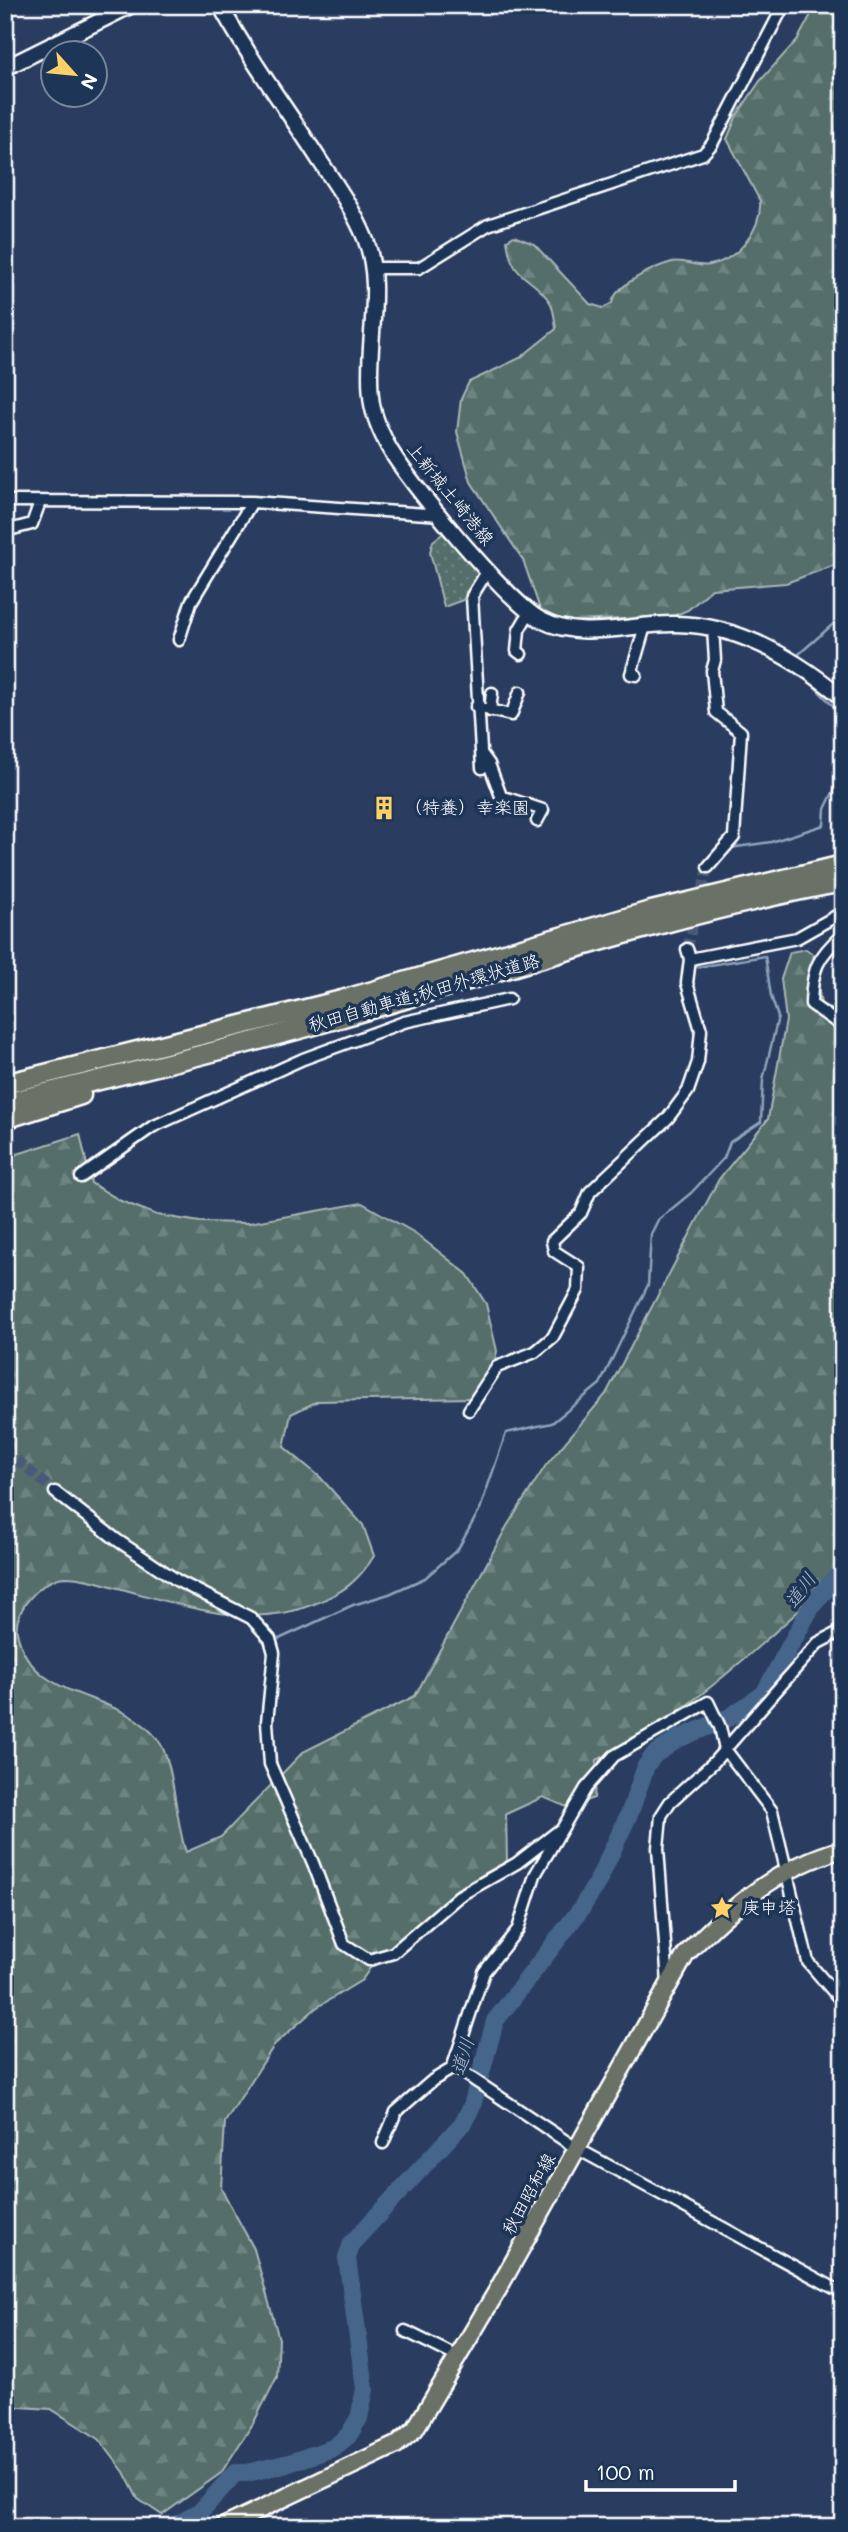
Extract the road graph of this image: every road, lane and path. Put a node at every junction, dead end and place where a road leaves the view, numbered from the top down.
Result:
1 (132, 5) edge
2 (220, 5) edge
3 (784, 5) edge
4 (5, 68) edge
5 (373, 268) junction
6 (5, 501) edge
7 (40, 502) junction
8 (252, 502) junction
9 (442, 515) junction
10 (5, 531) edge
11 (488, 570) junction
12 (530, 611) junction
13 (645, 626) junction
14 (713, 629) junction
15 (179, 640) dead end
16 (521, 654) dead end
17 (636, 675) dead end
18 (520, 692) dead end
19 (492, 694) dead end
20 (843, 698) edge
21 (476, 707) junction
22 (490, 711) junction
23 (480, 753) junction
24 (482, 768) dead end
25 (537, 821) dead end
26 (843, 865) edge
27 (708, 867) tunnel mouth
28 (843, 882) edge
29 (843, 912) edge
30 (843, 934) edge
31 (509, 999) dead end
32 (843, 1027) edge
33 (248, 1042) junction
34 (5, 1084) edge
35 (5, 1103) edge
36 (5, 1119) edge
37 (81, 1177) dead end
38 (469, 1410) dead end
39 (55, 1492) tunnel mouth
40 (843, 1630) edge
41 (725, 1749) junction
42 (563, 1827) junction
43 (843, 1849) edge
44 (786, 1872) junction
45 (668, 1984) junction
46 (843, 2003) edge
47 (455, 2067) junction
48 (383, 2143) dead end
49 (576, 2148) junction
50 (843, 2293) edge
51 (405, 2331) dead end
52 (458, 2357) junction
53 (222, 2527) edge

1 - 4 main road
2 - 5 main road, 上新城土崎港線
3 - 5 street
5 - 9 main road, 上新城土崎港線
6 - 7 street
7 - 8 street
7 - 10 street
8 - 9 street
8 - 15 street
9 - 11 main road, 上新城土崎港線
11 - 12 main road, 上新城土崎港線
11 - 21 street
12 - 13 main road, 上新城土崎港線
12 - 16 street
13 - 14 main road, 上新城土崎港線
13 - 17 street
14 - 20 main road, 上新城土崎港線
14 - 27 street
18 - 22 street
19 - 22 street
21 - 22 street
21 - 23 street
23 - 24 street
23 - 25 street
26 - 34 highway, 秋田自動車道;秋田外環状道路
28 - 33 highway, 秋田自動車道;秋田外環状道路
29 - 38 street
30 - 32 street
31 - 37 street
33 - 35 highway, 秋田自動車道;秋田外環状道路
33 - 36 highway
39 - 42 street
40 - 41 street
41 - 42 street
41 - 44 street
41 - 45 street
42 - 47 street
43 - 44 main road, 秋田昭和線
44 - 45 main road, 秋田昭和線
44 - 46 street
45 - 49 main road, 秋田昭和線
47 - 48 street
47 - 49 street
49 - 50 street
49 - 52 main road, 秋田昭和線
51 - 52 street
52 - 53 main road, 秋田昭和線

